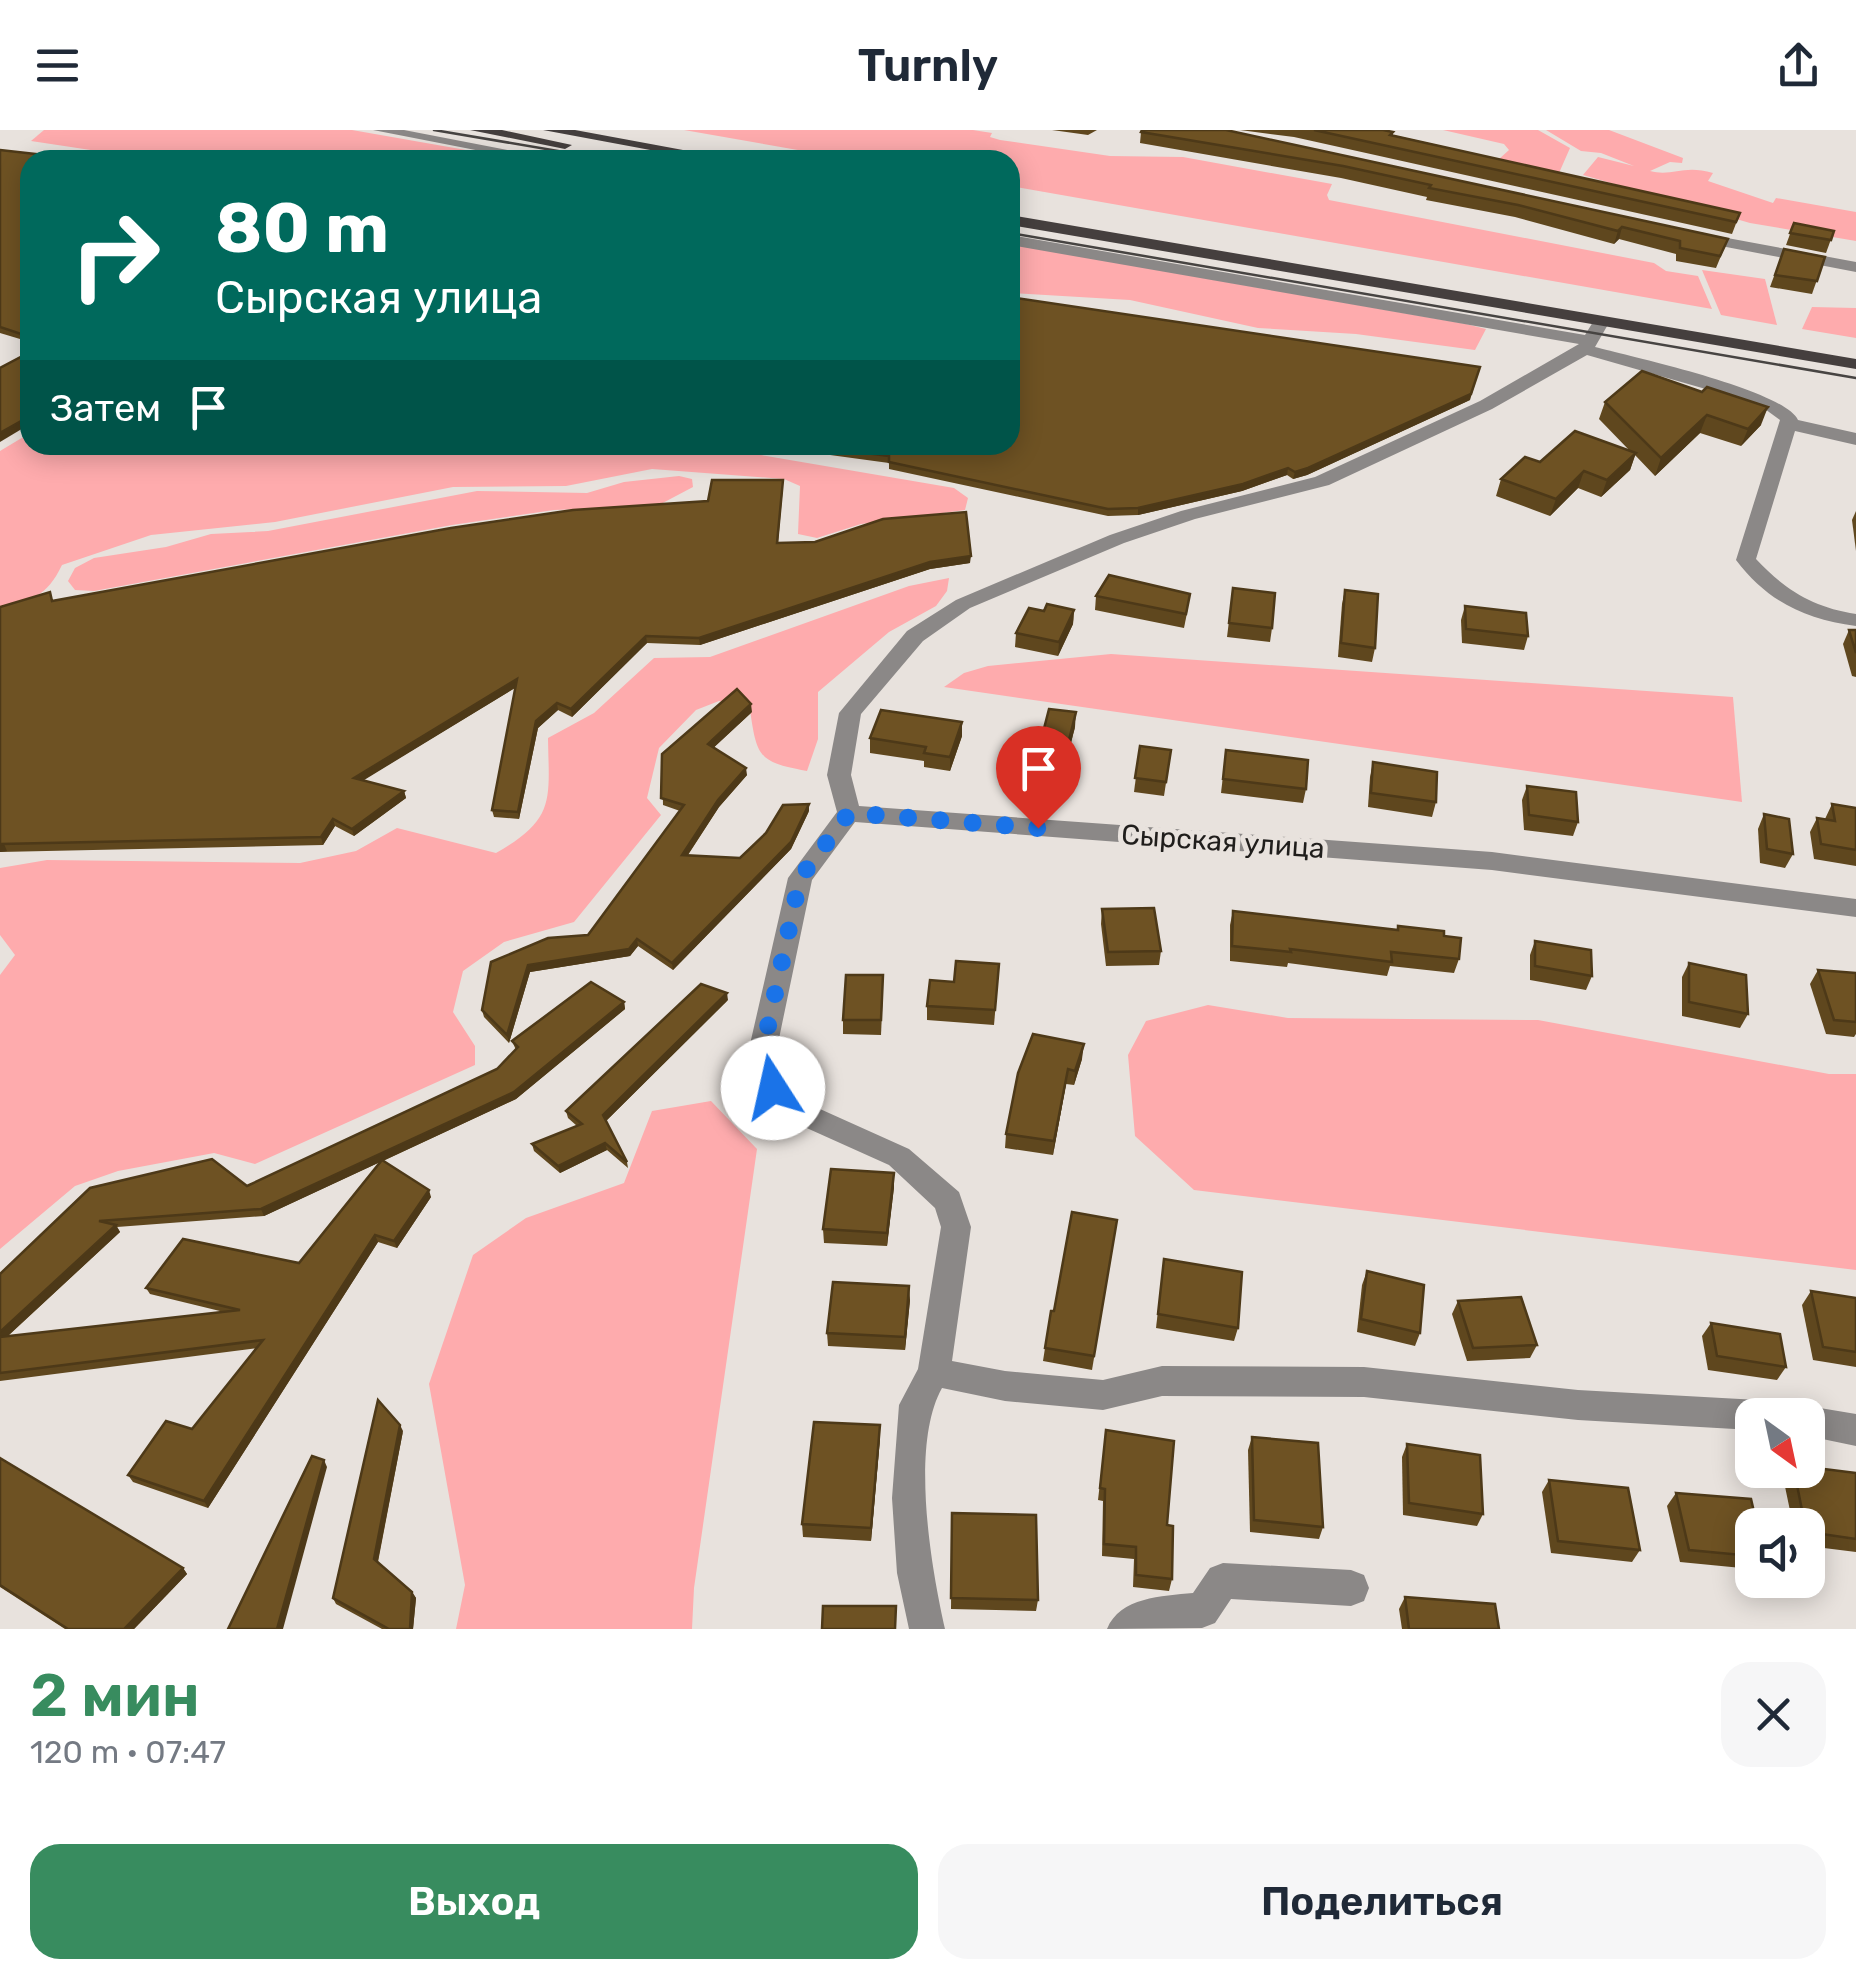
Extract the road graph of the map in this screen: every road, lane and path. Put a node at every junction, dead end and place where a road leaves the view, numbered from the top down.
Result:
1 (380, 130) edge
2 (476, 130) edge
3 (550, 130) edge
4 (495, 150) edge
5 (595, 150) edge
6 (670, 150) edge
7 (1020, 208) edge
8 (1020, 222) edge
9 (1678, 234) edge
10 (1020, 242) edge
11 (1856, 266) edge
12 (1602, 320) junction
13 (1588, 345) junction
14 (1856, 347) edge
15 (1856, 364) edge
16 (1788, 423) junction
17 (1856, 439) edge
18 (1856, 620) edge
19 (849, 813) junction
20 (1856, 908) edge
21 (934, 1372) junction
22 (1735, 1414) edge
23 (1825, 1424) edge
24 (1856, 1430) edge
25 (1351, 1588) dead end
26 (928, 1629) edge
27 (1126, 1629) edge

1 - 4 street
2 - 5 main road
3 - 6 main road
7 - 14 main road
8 - 12 main road
9 - 11 street
10 - 13 street
12 - 13 street
12 - 15 main road
13 - 16 street
13 - 19 street
16 - 17 street
16 - 18 street
19 - 20 street, Сырская улица
19 - 21 street
21 - 22 street
21 - 26 street
23 - 24 street
25 - 27 street

